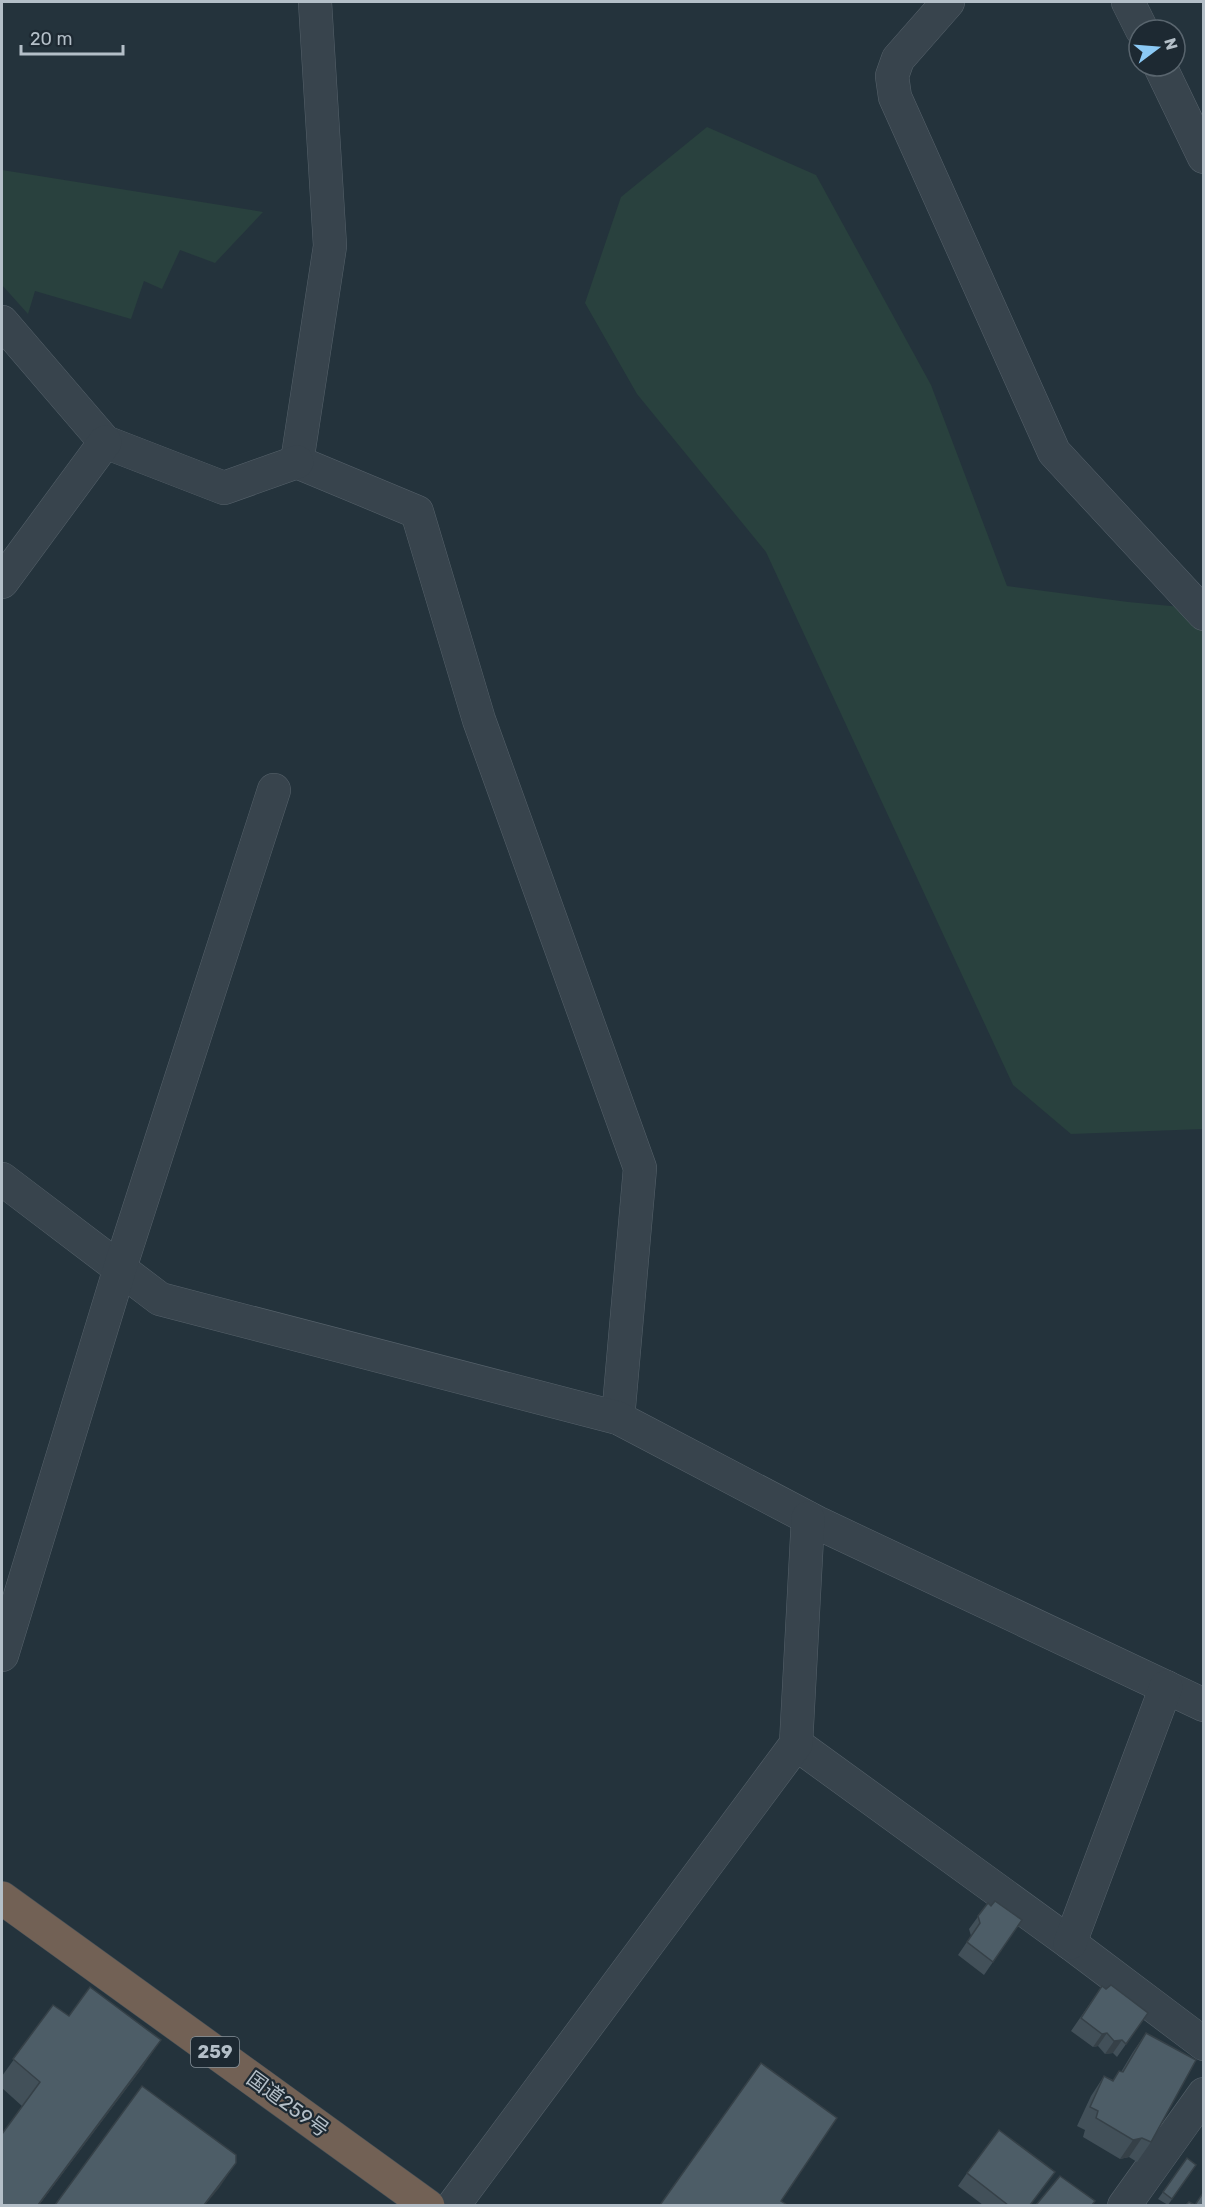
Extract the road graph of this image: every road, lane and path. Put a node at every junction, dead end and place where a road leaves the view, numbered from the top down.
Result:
1 (315, 2) edge
2 (948, 2) edge
3 (1128, 2) edge
4 (1136, 18) edge
5 (1166, 78) edge
6 (1203, 157) edge
7 (2, 322) edge
8 (105, 442) junction
9 (297, 462) junction
10 (2, 582) edge
11 (1203, 614) edge
12 (274, 790) dead end
13 (2, 1179) edge
14 (120, 1268) junction
15 (618, 1418) junction
16 (808, 1518) junction
17 (2, 1655) edge
18 (1166, 1687) junction
19 (1203, 1705) edge
20 (796, 1744) junction
21 (2, 1898) edge
22 (1070, 1943) junction
23 (1203, 2044) edge
24 (1203, 2094) edge
25 (428, 2205) edge
26 (453, 2205) edge
27 (1124, 2205) edge

1 - 9 street
2 - 11 street
3 - 4 street
5 - 6 street
7 - 8 street
8 - 9 street
8 - 10 street
9 - 15 street
12 - 14 street
13 - 14 street
14 - 15 street
14 - 17 street
15 - 16 street
16 - 18 street
16 - 20 street
18 - 19 street
18 - 22 street
20 - 22 street
20 - 26 street
21 - 25 highway, 国道259号 / 259
22 - 23 street
24 - 27 street

